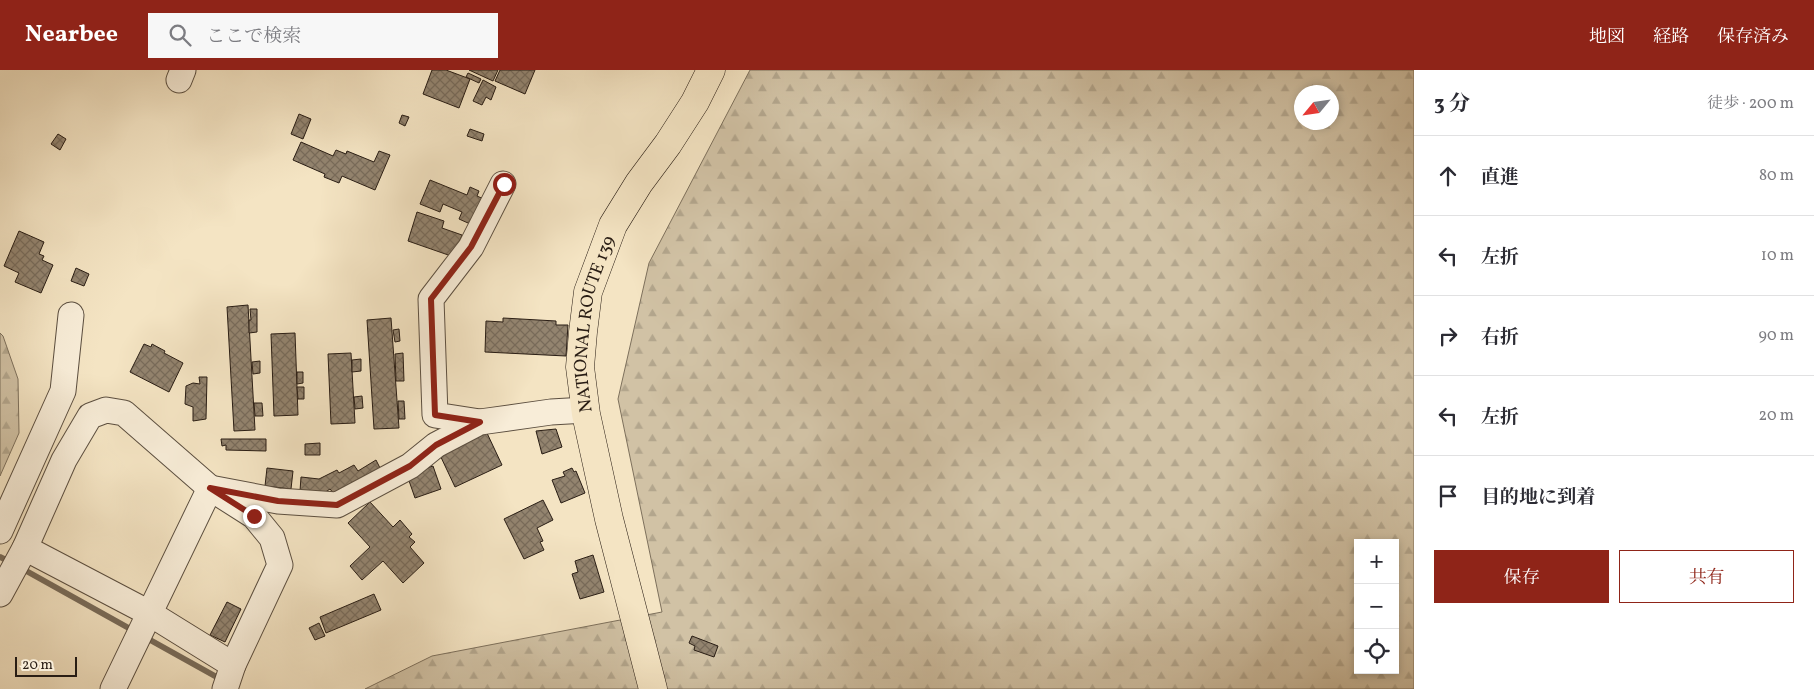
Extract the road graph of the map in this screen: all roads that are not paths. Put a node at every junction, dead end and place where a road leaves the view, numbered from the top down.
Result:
1 (711, 70) edge
2 (504, 184) dead end
3 (72, 315) dead end
4 (586, 410) junction
5 (480, 422) junction
6 (210, 488) junction
7 (0, 531) edge
8 (25, 548) junction
9 (0, 594) edge
10 (149, 613) junction
11 (233, 665) junction
12 (113, 689) edge
13 (225, 689) edge
14 (653, 689) edge

1 - 4 highway, NATIONAL ROUTE 139
2 - 5 street
3 - 7 street
4 - 5 street
4 - 14 highway, NATIONAL ROUTE 139
5 - 6 street
6 - 8 street
6 - 10 street
6 - 11 street
8 - 9 street
8 - 10 street
10 - 11 street
10 - 12 street
11 - 13 street

